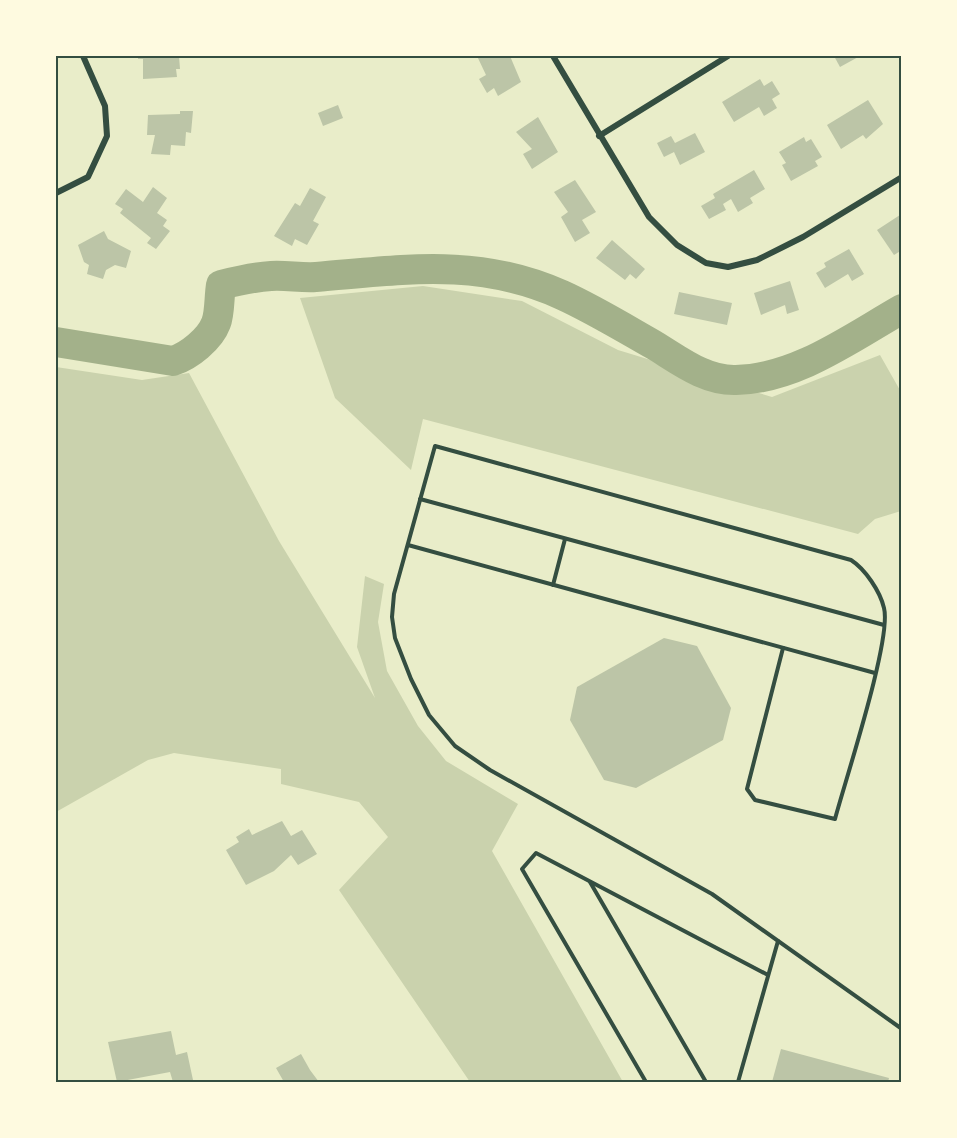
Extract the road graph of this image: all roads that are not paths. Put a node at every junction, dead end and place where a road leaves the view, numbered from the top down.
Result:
1 (553, 56) edge
2 (728, 56) edge
3 (83, 57) edge
4 (599, 136) junction
5 (902, 177) edge
6 (56, 192) edge
7 (420, 499) junction
8 (565, 539) junction
9 (408, 545) junction
10 (553, 585) junction
11 (884, 625) junction
12 (783, 648) junction
13 (875, 673) junction
14 (590, 881) junction
15 (778, 941) junction
16 (768, 975) junction
17 (902, 1029) edge
18 (646, 1083) edge
19 (706, 1083) edge
20 (738, 1083) edge

1 - 4 street
2 - 4 street
3 - 6 street
4 - 5 street
7 - 8 lane
7 - 9 lane
7 - 11 lane
8 - 10 lane
8 - 11 lane
9 - 10 lane
9 - 15 lane
10 - 12 lane
11 - 13 lane
12 - 13 lane
12 - 13 lane
14 - 16 lane
14 - 18 lane
14 - 19 lane
15 - 16 lane
15 - 17 lane
16 - 20 lane

